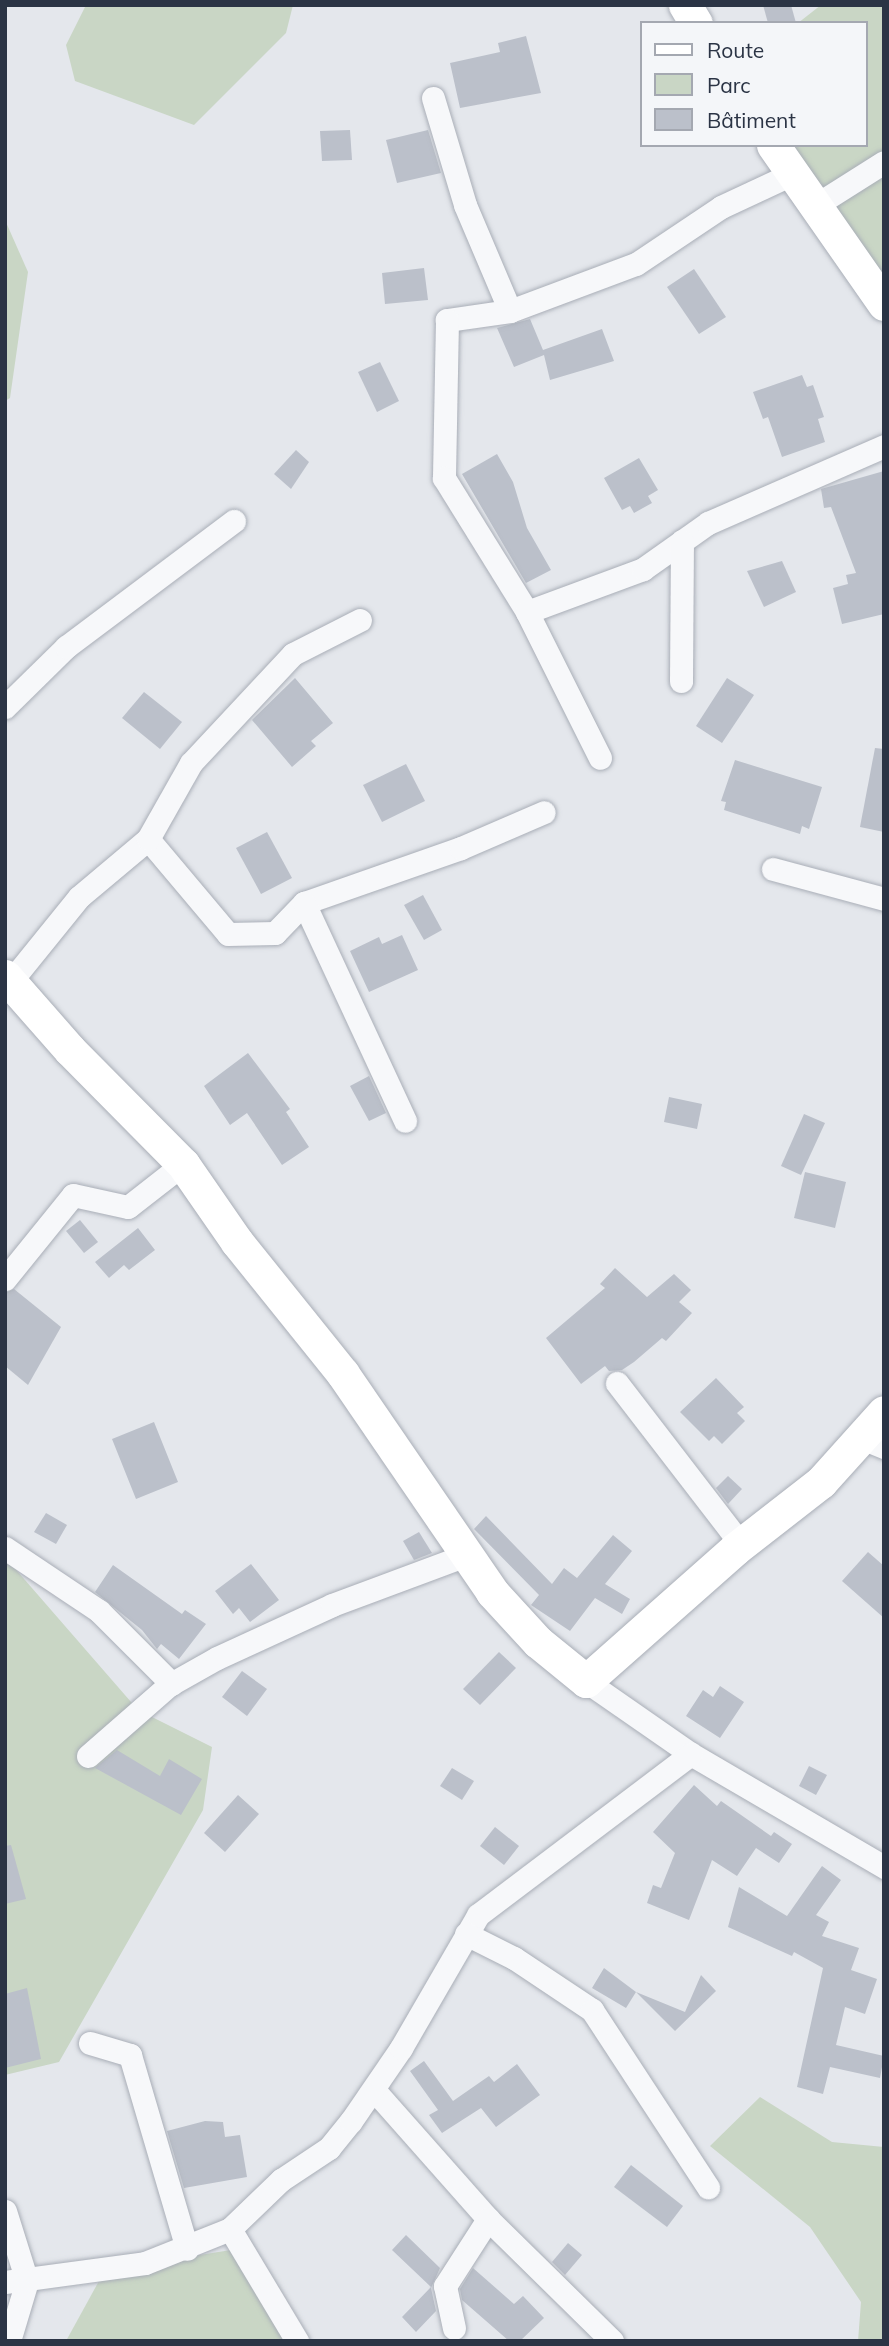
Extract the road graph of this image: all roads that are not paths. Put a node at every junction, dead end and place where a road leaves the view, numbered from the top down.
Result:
1 (685, 5) edge
2 (695, 21) edge
3 (433, 98) dead end
4 (774, 147) edge
5 (884, 162) edge
6 (794, 173) junction
7 (816, 205) junction
8 (884, 304) edge
9 (510, 311) junction
10 (884, 446) edge
11 (234, 521) dead end
12 (682, 541) junction
13 (527, 612) junction
14 (360, 620) dead end
15 (681, 681) dead end
16 (5, 707) edge
17 (600, 758) dead end
18 (544, 812) dead end
19 (148, 839) junction
20 (773, 869) dead end
21 (884, 899) edge
22 (304, 903) junction
23 (8, 978) edge
24 (405, 1121) dead end
25 (183, 1164) junction
26 (5, 1279) edge
27 (617, 1383) dead end
28 (884, 1412) edge
29 (874, 1443) edge
30 (741, 1544) junction
31 (5, 1548) edge
32 (464, 1556) junction
33 (586, 1681) junction
34 (172, 1684) junction
35 (691, 1754) junction
36 (89, 1756) dead end
37 (884, 1867) edge
38 (466, 1934) junction
39 (90, 2043) dead end
40 (374, 2090) junction
41 (708, 2187) dead end
42 (5, 2211) edge
43 (488, 2219) junction
44 (230, 2229) junction
45 (187, 2249) junction
46 (16, 2281) edge
47 (454, 2328) dead end
48 (9, 2341) edge
49 (296, 2341) edge
50 (612, 2341) edge

1 - 2 street
3 - 9 street
4 - 6 street
5 - 7 street
6 - 7 street
6 - 9 street
7 - 8 street
9 - 13 street
10 - 12 street
11 - 16 street
12 - 13 street
12 - 15 street
13 - 17 street
14 - 19 street
18 - 22 street
19 - 22 street
19 - 23 street
20 - 21 street
22 - 24 street
23 - 25 street
25 - 26 street
25 - 32 street
27 - 30 street
28 - 29 street
29 - 30 street
30 - 33 street
31 - 34 street
32 - 33 street
32 - 34 street
33 - 35 street
34 - 36 street
35 - 37 street
35 - 38 street
38 - 40 street
38 - 41 street
39 - 45 street
40 - 43 street
40 - 44 street
42 - 46 street
43 - 47 street
43 - 50 street
44 - 45 street
44 - 49 street
45 - 46 street
46 - 48 street

